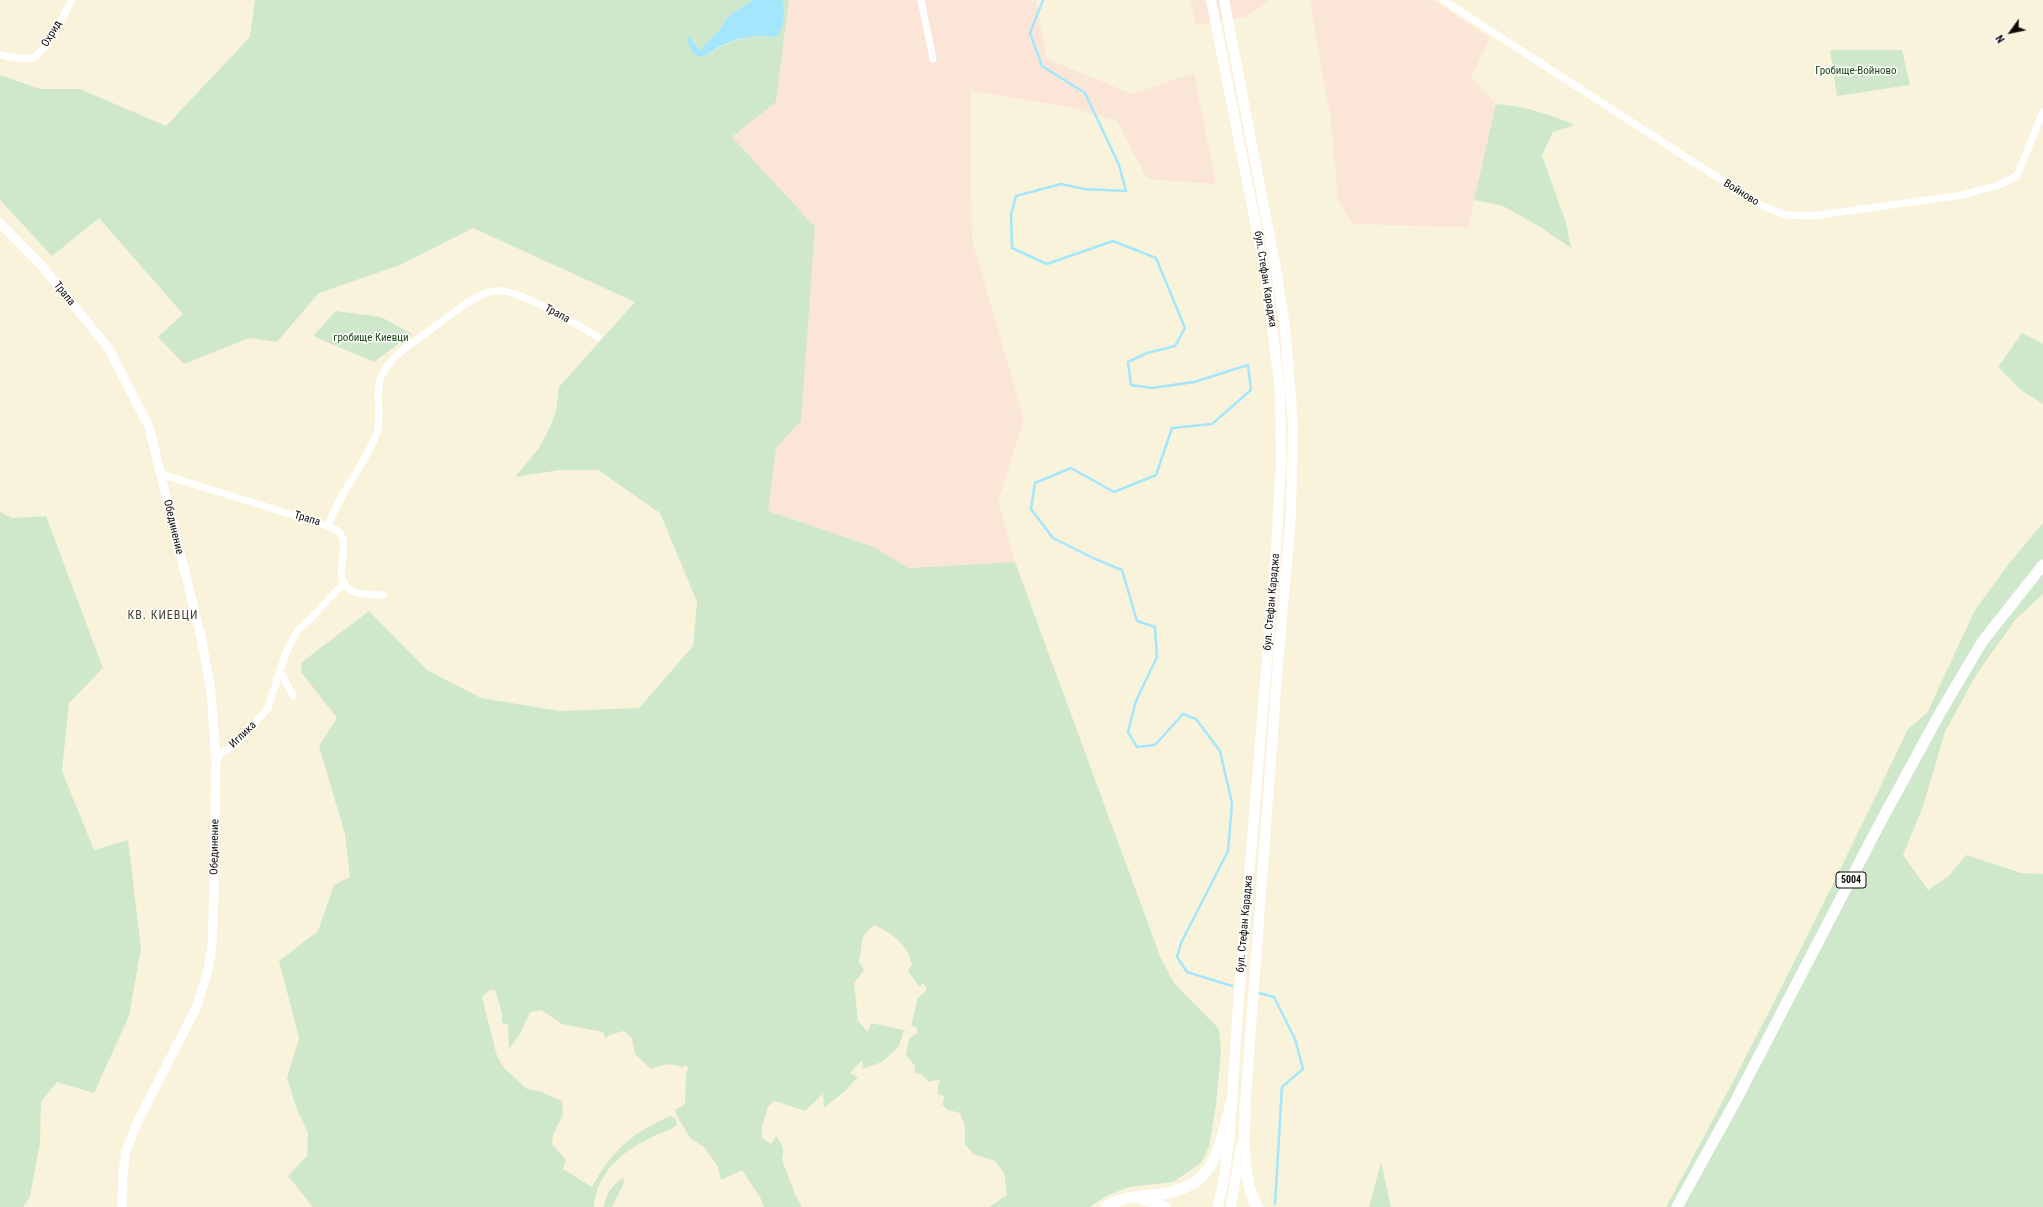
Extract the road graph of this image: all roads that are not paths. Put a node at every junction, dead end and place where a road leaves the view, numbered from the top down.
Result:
1 (72, 0) edge
2 (921, 0) edge
3 (1211, 0) edge
4 (1224, 0) edge
5 (1443, 0) edge
6 (0, 56) edge
7 (933, 59) dead end
8 (2043, 112) edge
9 (0, 222) edge
10 (598, 337) dead end
11 (160, 474) junction
12 (328, 526) junction
13 (2043, 564) edge
14 (345, 584) junction
15 (384, 595) dead end
16 (280, 671) junction
17 (293, 696) dead end
18 (216, 760) junction
19 (1232, 1100) junction
20 (1245, 1101) junction
21 (1134, 1196) junction
22 (122, 1207) edge
23 (1106, 1207) edge
24 (1165, 1207) edge
25 (1218, 1207) edge
26 (1231, 1207) edge
27 (1257, 1207) edge
28 (1676, 1207) edge

1 - 6 street, Охрид
2 - 7 street
3 - 19 main road, бул. Стефан Караджа
4 - 20 main road, бул. Стефан Караджа
5 - 8 street, Войново
9 - 11 street, Трапа
10 - 12 street, Трапа
11 - 12 street, Трапа
11 - 18 street, Обединение
12 - 14 street
13 - 28 main road, 5004
14 - 15 street
14 - 16 street
16 - 17 street
16 - 18 street, Иглика
18 - 22 street, Обединение
19 - 21 main road
19 - 25 main road, бул. Стефан Караджа
20 - 26 main road, бул. Стефан Караджа
20 - 27 main road
21 - 23 main road
21 - 24 main road

